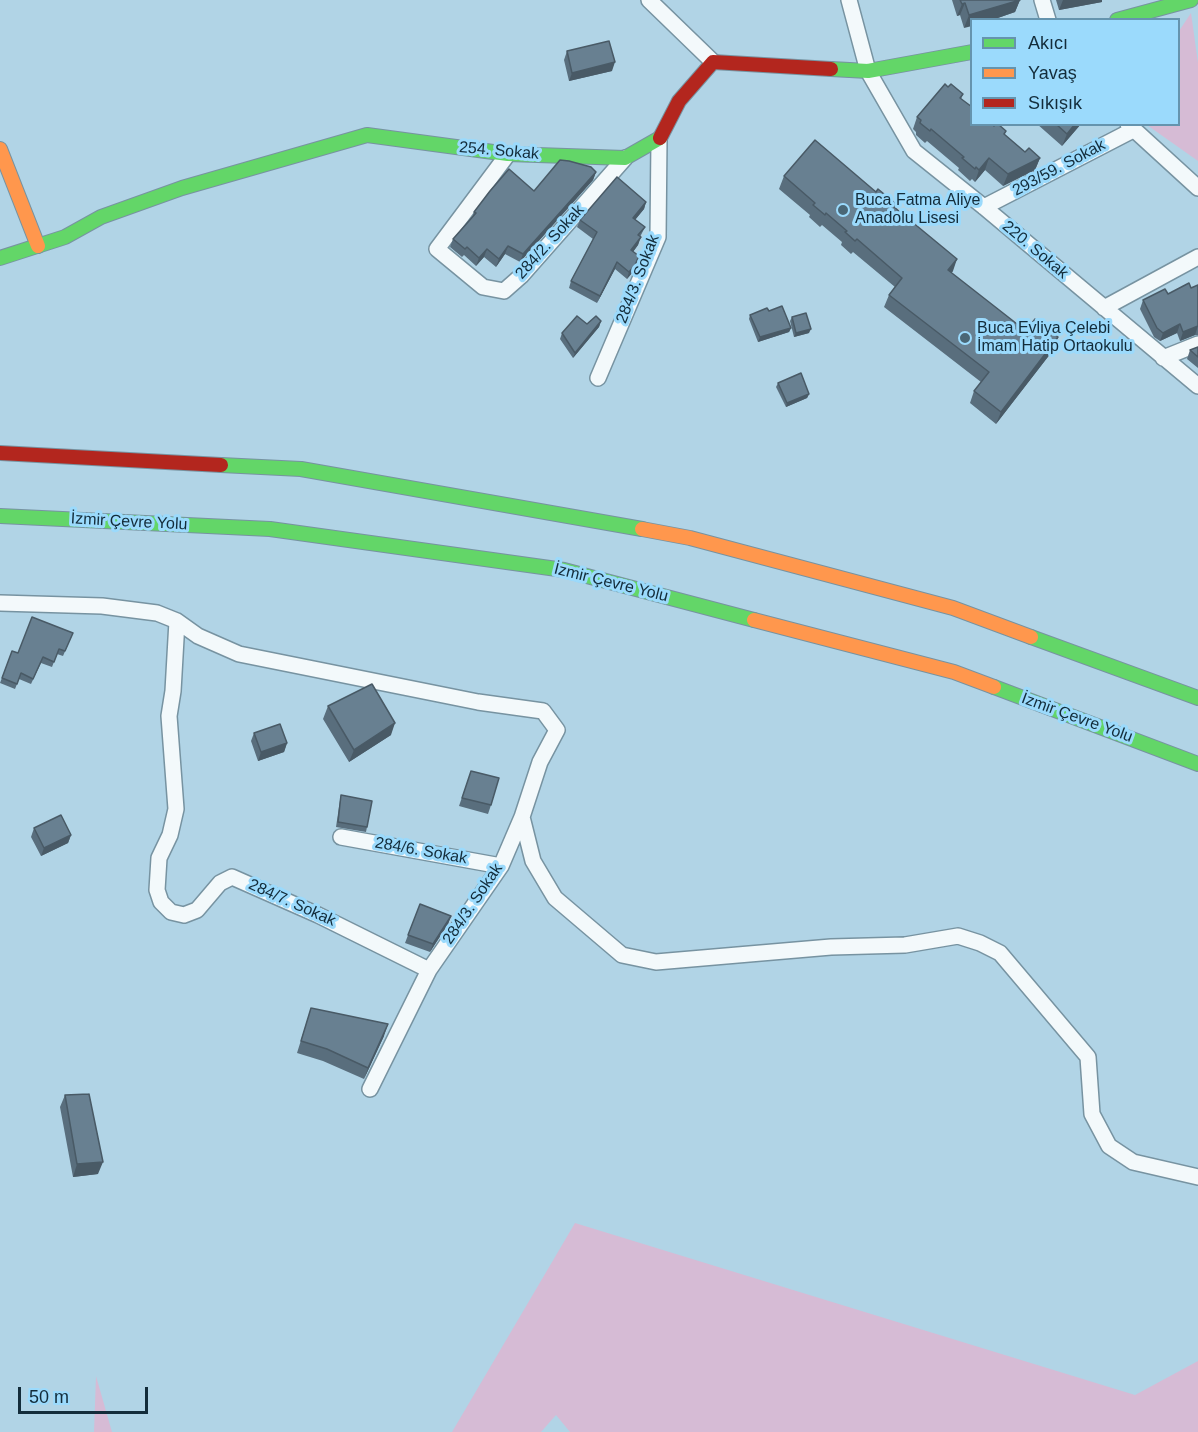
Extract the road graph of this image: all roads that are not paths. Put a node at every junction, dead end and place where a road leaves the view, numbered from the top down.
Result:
1 (649, 0) edge
2 (849, 0) edge
3 (1042, 0) edge
4 (1188, 0) edge
5 (1047, 18) edge
6 (1124, 18) edge
7 (970, 52) edge
8 (712, 62) junction
9 (868, 71) junction
10 (1130, 127) edge
11 (659, 140) junction
12 (0, 149) edge
13 (508, 154) junction
14 (625, 158) junction
15 (1198, 188) edge
16 (984, 207) junction
17 (38, 246) junction
18 (1198, 256) edge
19 (0, 258) edge
20 (1104, 308) junction
21 (1198, 344) edge
22 (1163, 358) junction
23 (598, 378) dead end
24 (1198, 386) edge
25 (0, 453) edge
26 (0, 516) edge
27 (0, 603) edge
28 (177, 621) junction
29 (1198, 698) edge
30 (1198, 764) edge
31 (522, 818) junction
32 (342, 837) dead end
33 (501, 866) junction
34 (429, 970) junction
35 (370, 1089) dead end
36 (1198, 1177) edge

1 - 8 street
2 - 9 street, 220. Sokak
3 - 5 street
4 - 6 main road
7 - 9 main road
8 - 9 main road
8 - 11 main road
9 - 16 street, 220. Sokak
10 - 15 street
10 - 16 street, 293/59. Sokak
11 - 14 main road, 254. Sokak
11 - 23 street, 284/3. Sokak
12 - 17 main road
13 - 14 main road, 254. Sokak
13 - 14 street, 284/2. Sokak
13 - 17 main road, 254. Sokak
16 - 20 street, 220. Sokak
17 - 19 main road, 254. Sokak
18 - 20 street
20 - 22 street, 220. Sokak
21 - 22 street
22 - 24 street, 220. Sokak
25 - 29 main road
26 - 30 main road, İzmir Çevre Yolu
27 - 28 street
28 - 31 street, 284/3. Sokak
28 - 34 street, 284/7. Sokak
31 - 33 street, 284/3. Sokak
31 - 36 street
32 - 33 street, 284/6. Sokak
33 - 34 street, 284/3. Sokak
34 - 35 street, 284/3. Sokak

